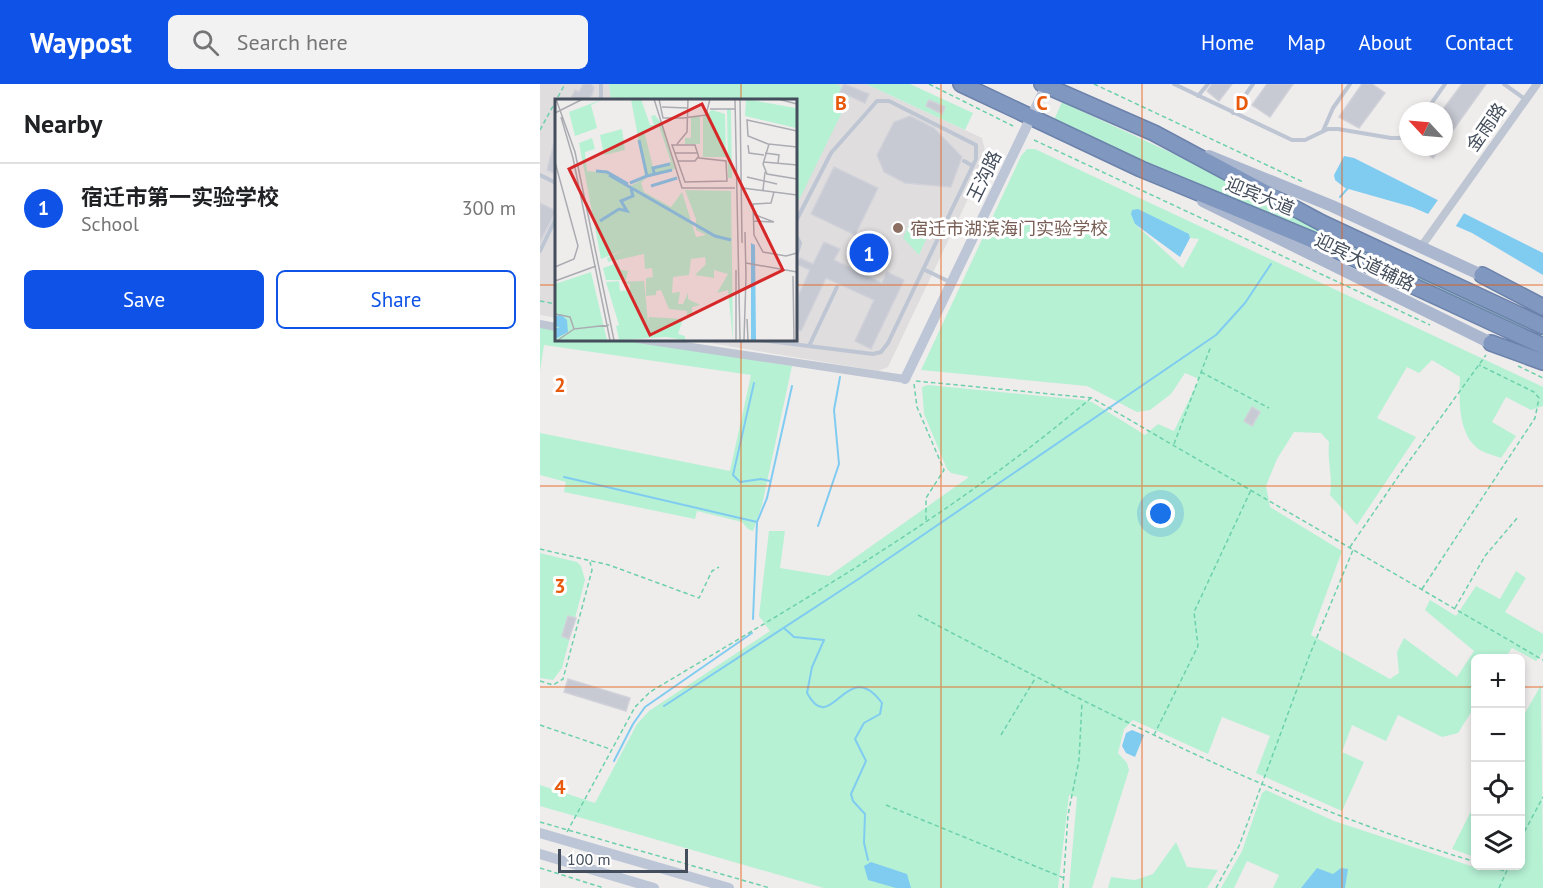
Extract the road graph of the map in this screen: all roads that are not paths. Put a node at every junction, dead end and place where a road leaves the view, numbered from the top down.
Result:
1 (961, 84) edge
2 (1174, 84) edge
3 (1208, 84) edge
4 (1253, 84) edge
5 (1350, 84) edge
6 (1445, 84) edge
7 (1504, 84) edge
8 (1537, 84) edge
9 (1045, 85) edge
10 (1198, 96) junction
11 (1526, 100) junction
12 (1432, 102) edge
13 (1233, 113) junction
14 (1030, 117) junction
15 (1322, 131) junction
16 (1154, 133) junction
17 (1399, 138) edge
18 (964, 162) dead end
19 (973, 165) junction
20 (1141, 169) junction
21 (540, 175) edge
22 (555, 182) edge
23 (555, 220) edge
24 (796, 221) edge
25 (946, 222) junction
26 (974, 235) junction
27 (796, 236) edge
28 (1421, 247) junction
29 (540, 251) edge
30 (796, 257) edge
31 (924, 270) junction
32 (1482, 275) junction
33 (951, 283) junction
34 (837, 287) dead end
35 (1543, 302) edge
36 (1543, 308) edge
37 (540, 324) edge
38 (1543, 326) edge
39 (555, 327) edge
40 (645, 340) edge
41 (764, 340) edge
42 (809, 346) junction
43 (1543, 346) edge
44 (1490, 348) junction
45 (1543, 362) edge
46 (1543, 368) edge
47 (909, 380) joint
48 (540, 833) edge
49 (540, 854) edge
50 (654, 888) edge
51 (729, 888) edge

1 - 14 highway, 迎宾大道
2 - 10 lane
3 - 10 lane
4 - 13 lane
5 - 15 lane
6 - 12 lane
7 - 11 lane
8 - 11 street, 金雨路
9 - 14 street, 王沟路
9 - 16 highway, 迎宾大道
10 - 13 lane
11 - 28 street, 金雨路
13 - 15 lane
14 - 20 highway, 迎宾大道
14 - 26 street, 王沟路
15 - 17 lane
16 - 28 main road, 迎宾大道辅路
16 - 38 highway, 迎宾大道
18 - 19 lane
19 - 24 lane
19 - 25 lane
20 - 43 highway, 迎宾大道
20 - 44 main road, 迎宾大道辅路
21 - 22 lane
23 - 29 lane
25 - 26 lane
25 - 31 lane
26 - 33 street, 王沟路
27 - 30 lane
28 - 32 main road, 迎宾大道辅路
31 - 33 lane
31 - 42 lane
32 - 35 main road, 迎宾大道辅路
32 - 36 highway
33 - 47 street, 王沟路
34 - 42 lane
37 - 39 street
40 - 47 street
41 - 42 lane
44 - 45 highway
44 - 46 main road, 迎宾大道辅路
48 - 51 street
49 - 50 street

